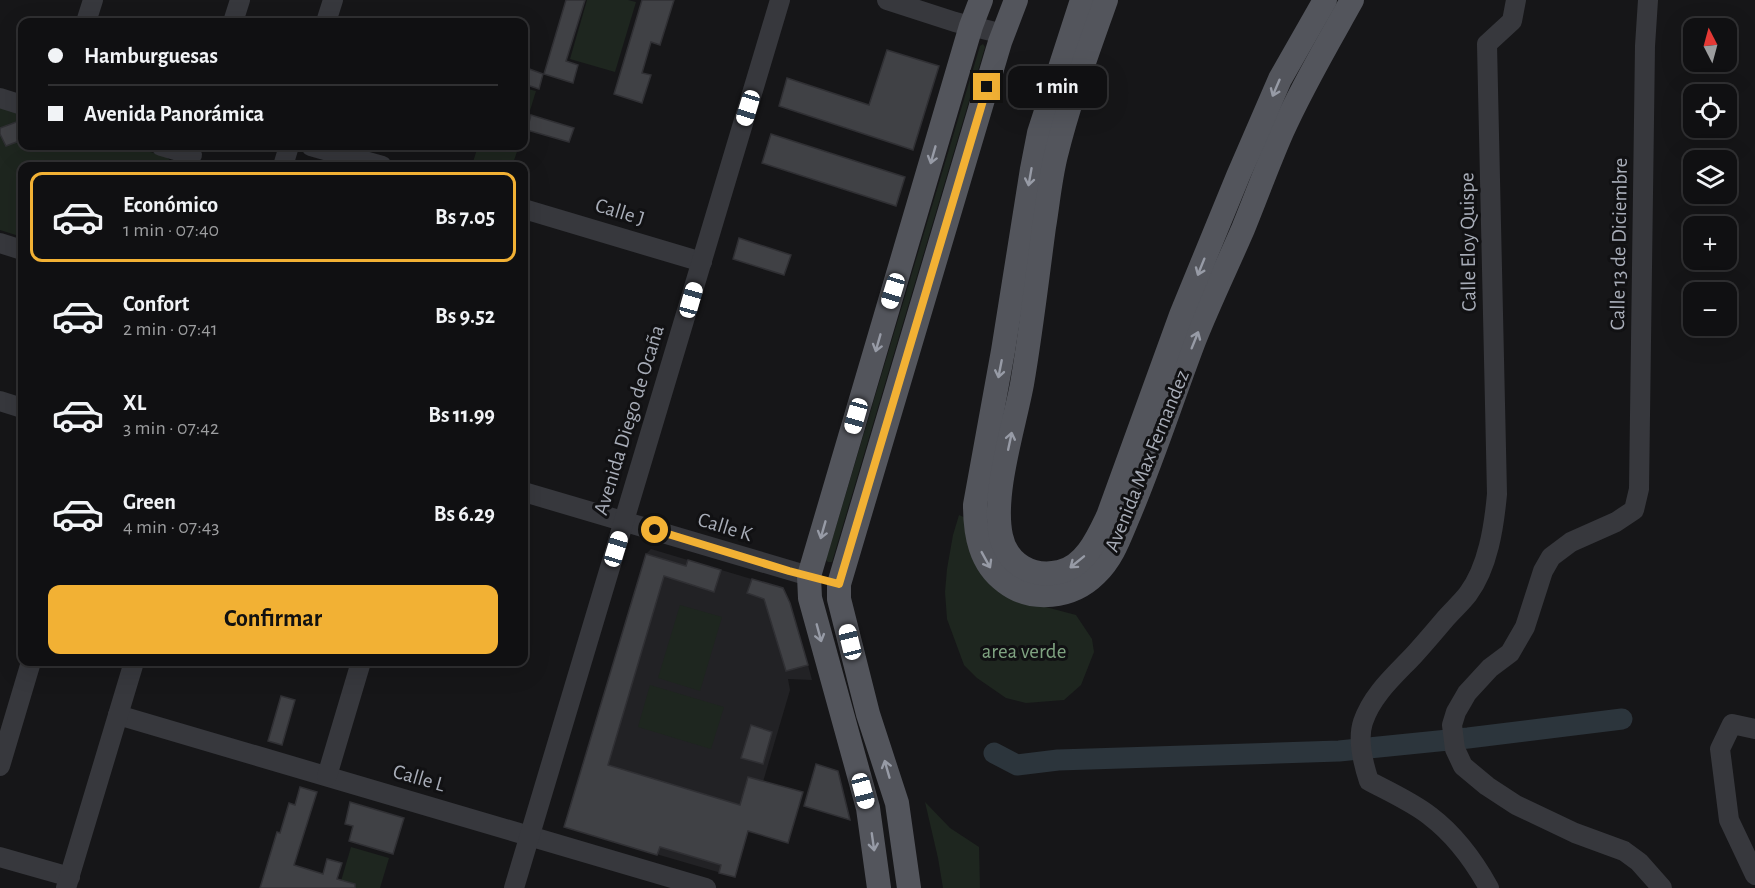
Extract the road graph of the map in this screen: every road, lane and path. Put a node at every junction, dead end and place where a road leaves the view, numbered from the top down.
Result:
1 (93, 0) edge
2 (240, 0) edge
3 (333, 0) edge
4 (887, 0) edge
5 (981, 0) edge
6 (1016, 0) edge
7 (1082, 0) edge
8 (1106, 0) edge
9 (1325, 0) edge
10 (1353, 0) edge
11 (1516, 0) edge
12 (1648, 0) edge
13 (777, 1) edge
14 (87, 18) edge
15 (235, 18) edge
16 (327, 18) edge
17 (971, 26) junction
18 (1003, 34) junction
19 (1297, 49) junction
20 (1318, 60) junction
21 (0, 98) edge
22 (18, 104) edge
23 (1050, 135) junction
24 (173, 150) edge
25 (325, 150) edge
26 (192, 156) edge
27 (368, 162) edge
28 (528, 210) edge
29 (0, 243) edge
30 (18, 249) edge
31 (702, 262) junction
32 (0, 401) edge
33 (18, 407) edge
34 (1147, 440) junction
35 (528, 493) edge
36 (624, 521) junction
37 (809, 576) junction
38 (839, 584) junction
39 (31, 666) edge
40 (133, 666) edge
41 (360, 666) edge
42 (118, 715) junction
43 (1755, 729) edge
44 (0, 766) edge
45 (327, 776) junction
46 (530, 836) junction
47 (0, 857) edge
48 (1755, 875) edge
49 (68, 883) edge
50 (514, 888) edge
51 (706, 888) edge
52 (879, 888) edge
53 (909, 888) edge
54 (1489, 888) edge
55 (1662, 888) edge

1 - 14 street
2 - 15 street
3 - 16 street
4 - 17 street
5 - 17 main road
6 - 18 main road
7 - 23 main road, Avenida Max Fernandez
8 - 23 main road, Avenida Max Fernandez
9 - 19 main road, Avenida Max Fernandez
10 - 20 main road, Avenida Max Fernandez
11 - 54 street, Calle Eloy Quispe
12 - 55 street, Calle 13 de Diciembre
13 - 31 street, Avenida Diego de Ocaña
17 - 18 street
17 -> 37 main road
18 - 38 main road
19 - 20 main road
19 -> 34 main road, Avenida Max Fernandez
34 -> 20 main road, Avenida Max Fernandez
21 - 22 street
23 - 34 main road, Avenida Max Fernandez
24 - 26 street
25 - 27 street
28 - 31 street, Calle J
29 - 30 street
31 - 36 street, Avenida Diego de Ocaña
32 - 33 street
35 - 36 street, Calle K
36 - 37 street, Calle K
36 - 46 street, Avenida Diego de Ocaña
37 - 38 main road
37 -> 52 main road
53 -> 38 main road
39 - 44 street
40 - 42 street
41 - 45 street
42 - 45 street, Calle L
42 - 49 street
43 - 48 street
45 - 46 street, Calle L
46 - 50 street, Avenida Diego de Ocaña
46 - 51 street, Calle L
47 - 49 street

